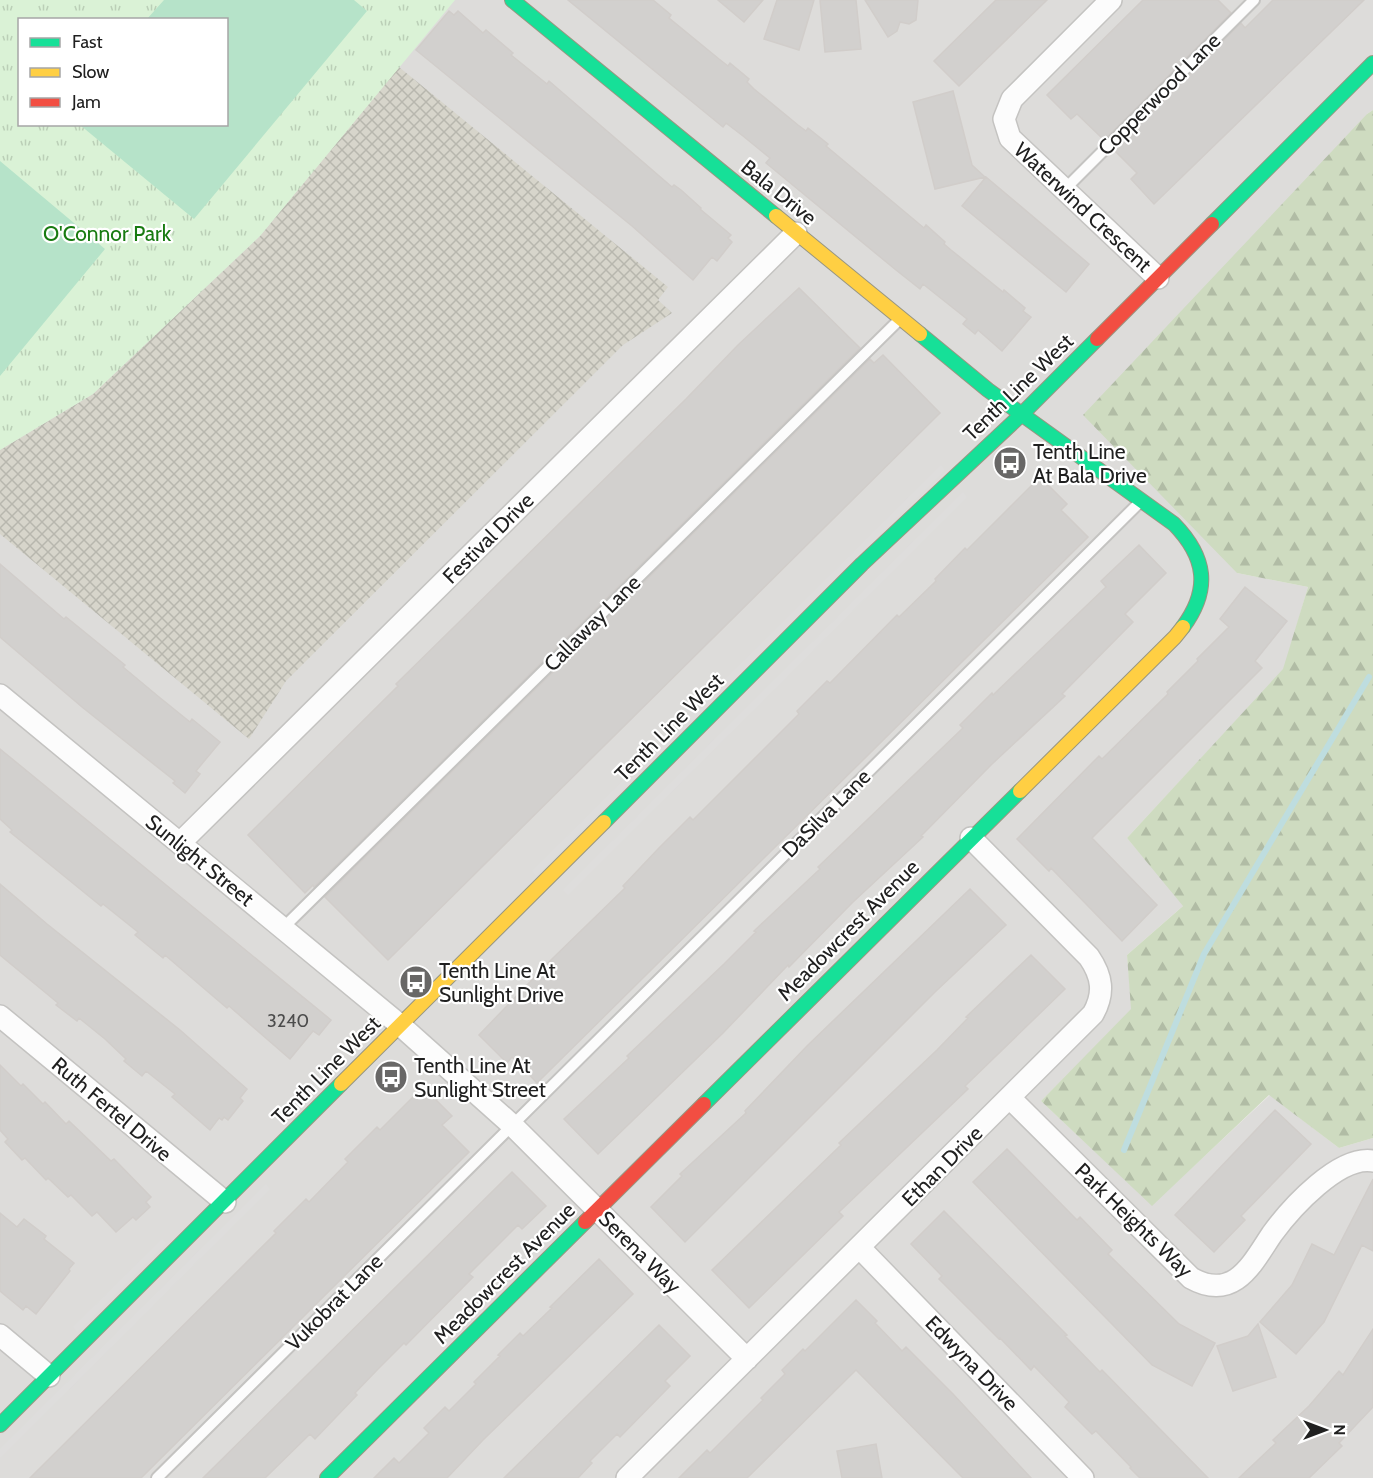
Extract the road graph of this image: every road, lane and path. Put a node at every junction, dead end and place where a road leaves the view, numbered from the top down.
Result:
1 (512, 0) edge
2 (1111, 0) edge
3 (1254, 0) edge
4 (1373, 63) edge
5 (1065, 189) junction
6 (796, 233) junction
7 (1158, 278) junction
8 (901, 318) junction
9 (1022, 414) junction
10 (1141, 501) junction
11 (0, 695) edge
12 (971, 838) junction
13 (180, 843) junction
14 (283, 928) junction
15 (0, 1016) edge
16 (400, 1025) junction
17 (1010, 1098) junction
18 (512, 1125) junction
19 (1373, 1161) edge
20 (225, 1202) junction
21 (597, 1209) junction
22 (860, 1248) junction
23 (0, 1335) edge
24 (747, 1359) junction
25 (48, 1376) junction
26 (0, 1425) edge
27 (157, 1478) edge
28 (327, 1478) edge
29 (627, 1478) edge
30 (1083, 1478) edge

1 - 6 street, Bala Drive
2 - 5 street, Waterwind Crescent
3 - 5 lane, Copperwood Lane
4 - 7 street, Tenth Line West
5 - 7 street, Waterwind Crescent
6 - 8 street, Bala Drive
6 - 13 street, Festival Drive
7 - 9 street, Tenth Line West
8 - 9 street, Bala Drive
8 - 14 lane, Callaway Lane
9 - 10 street, Meadowcrest Avenue
9 - 16 street, Tenth Line West
10 - 12 street, Meadowcrest Avenue
10 - 18 lane, DaSilva Lane
11 - 13 street, Sunlight Street
12 - 17 street, Ethan Drive
12 - 21 street, Meadowcrest Avenue
13 - 14 street, Sunlight Street
14 - 16 street, Sunlight Street
15 - 20 street, Ruth Fertel Drive
16 - 18 street, Serena Way
16 - 20 street, Tenth Line West
17 - 19 street, Park Heights Way
17 - 22 street, Ethan Drive
18 - 21 street, Serena Way
18 - 27 lane, Vukobrat Lane
20 - 25 street, Tenth Line West
21 - 24 street, Serena Way
21 - 28 street, Meadowcrest Avenue
22 - 24 street, Ethan Drive
22 - 30 street, Edwyna Drive
23 - 25 street
24 - 29 street, Ethan Drive
25 - 26 street, Tenth Line West

